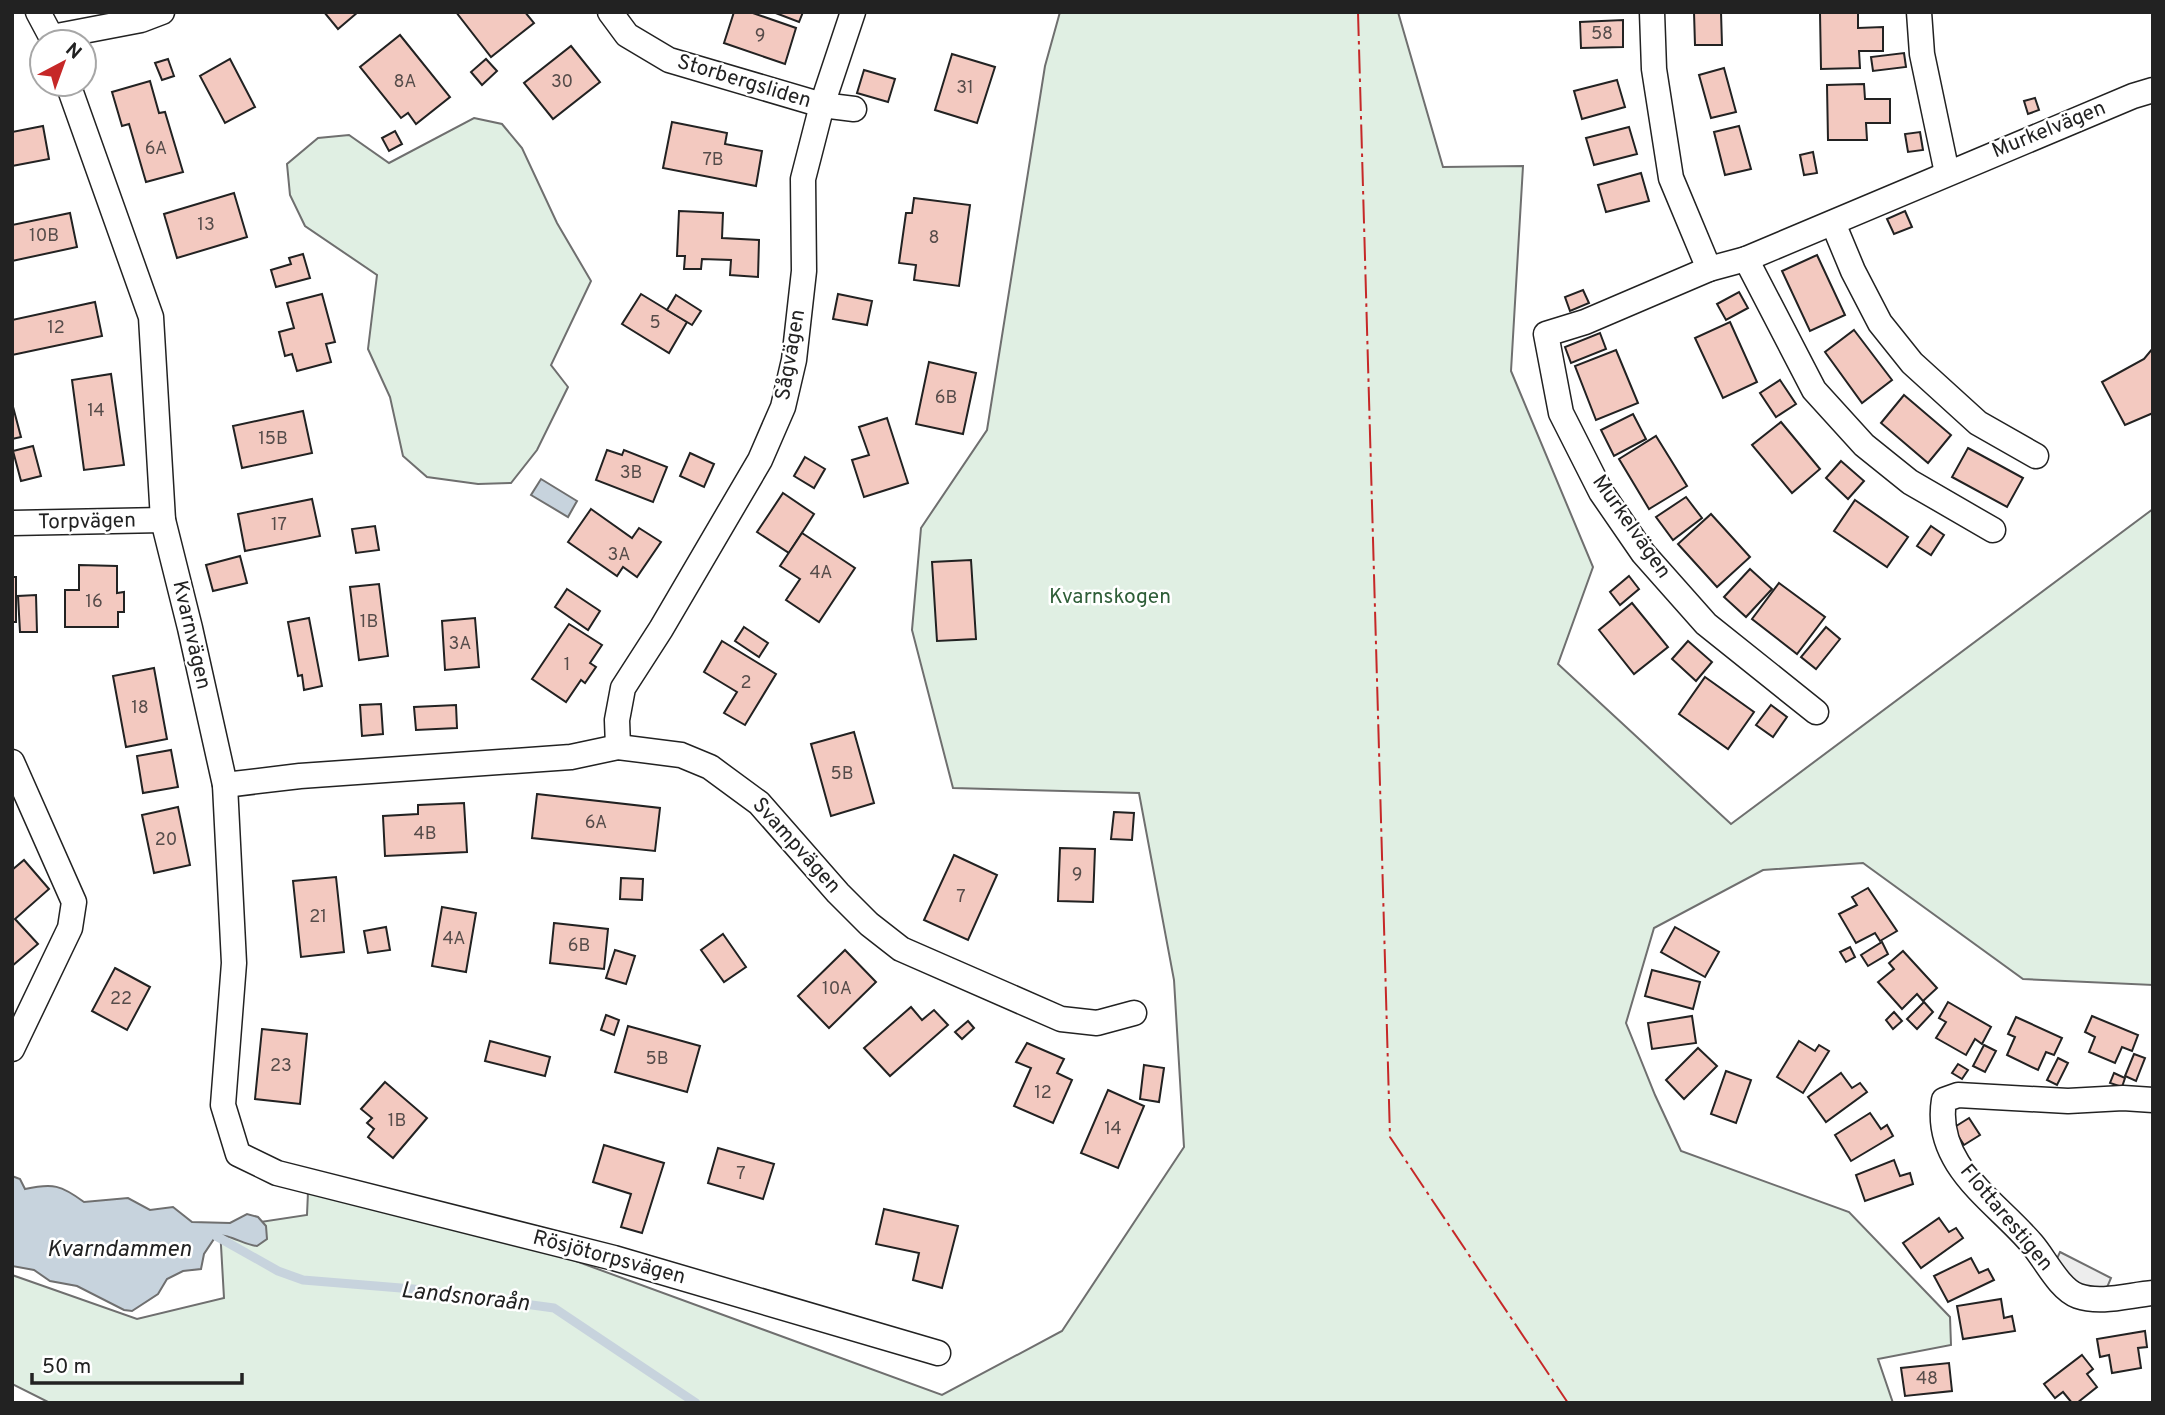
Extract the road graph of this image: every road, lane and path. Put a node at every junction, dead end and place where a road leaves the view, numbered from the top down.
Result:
1 (38, 12) edge
2 (162, 12) edge
3 (610, 12) edge
4 (853, 12) edge
5 (1652, 12) edge
6 (1919, 12) edge
7 (47, 28) edge
8 (98, 29) edge
9 (2153, 90) edge
10 (73, 98) edge
11 (822, 105) junction
12 (854, 110) dead end
13 (1947, 173) junction
14 (1833, 223) junction
15 (1746, 259) junction
16 (1709, 270) junction
17 (2036, 456) dead end
18 (163, 520) junction
19 (12, 523) edge
20 (1993, 530) dead end
21 (1816, 712) dead end
22 (618, 747) junction
23 (12, 762) edge
24 (225, 785) junction
25 (1135, 1013) dead end
26 (12, 1049) edge
27 (2153, 1100) edge
28 (277, 1173) joint
29 (2153, 1293) edge
30 (938, 1353) dead end

1 - 7 street
2 - 8 street
3 - 11 street, Storbergsliden
4 - 11 street, Sågvägen
5 - 16 street
6 - 13 street
9 - 13 street, Murkelvägen
10 - 18 street, Kvarnvägen
11 - 12 street, Storbergsliden
11 - 22 street, Sågvägen
13 - 14 street, Murkelvägen
14 - 15 street, Murkelvägen
14 - 17 street
15 - 16 street, Murkelvägen
15 - 20 street
16 - 21 street, Murkelvägen
18 - 19 street, Torpvägen
18 - 24 street, Kvarnvägen
22 - 24 street, Svampvägen
22 - 25 street, Svampvägen
23 - 26 street
24 - 28 street, Kvarnvägen
27 - 29 street, Flottarestigen
28 - 30 street, Rösjötorpsvägen

